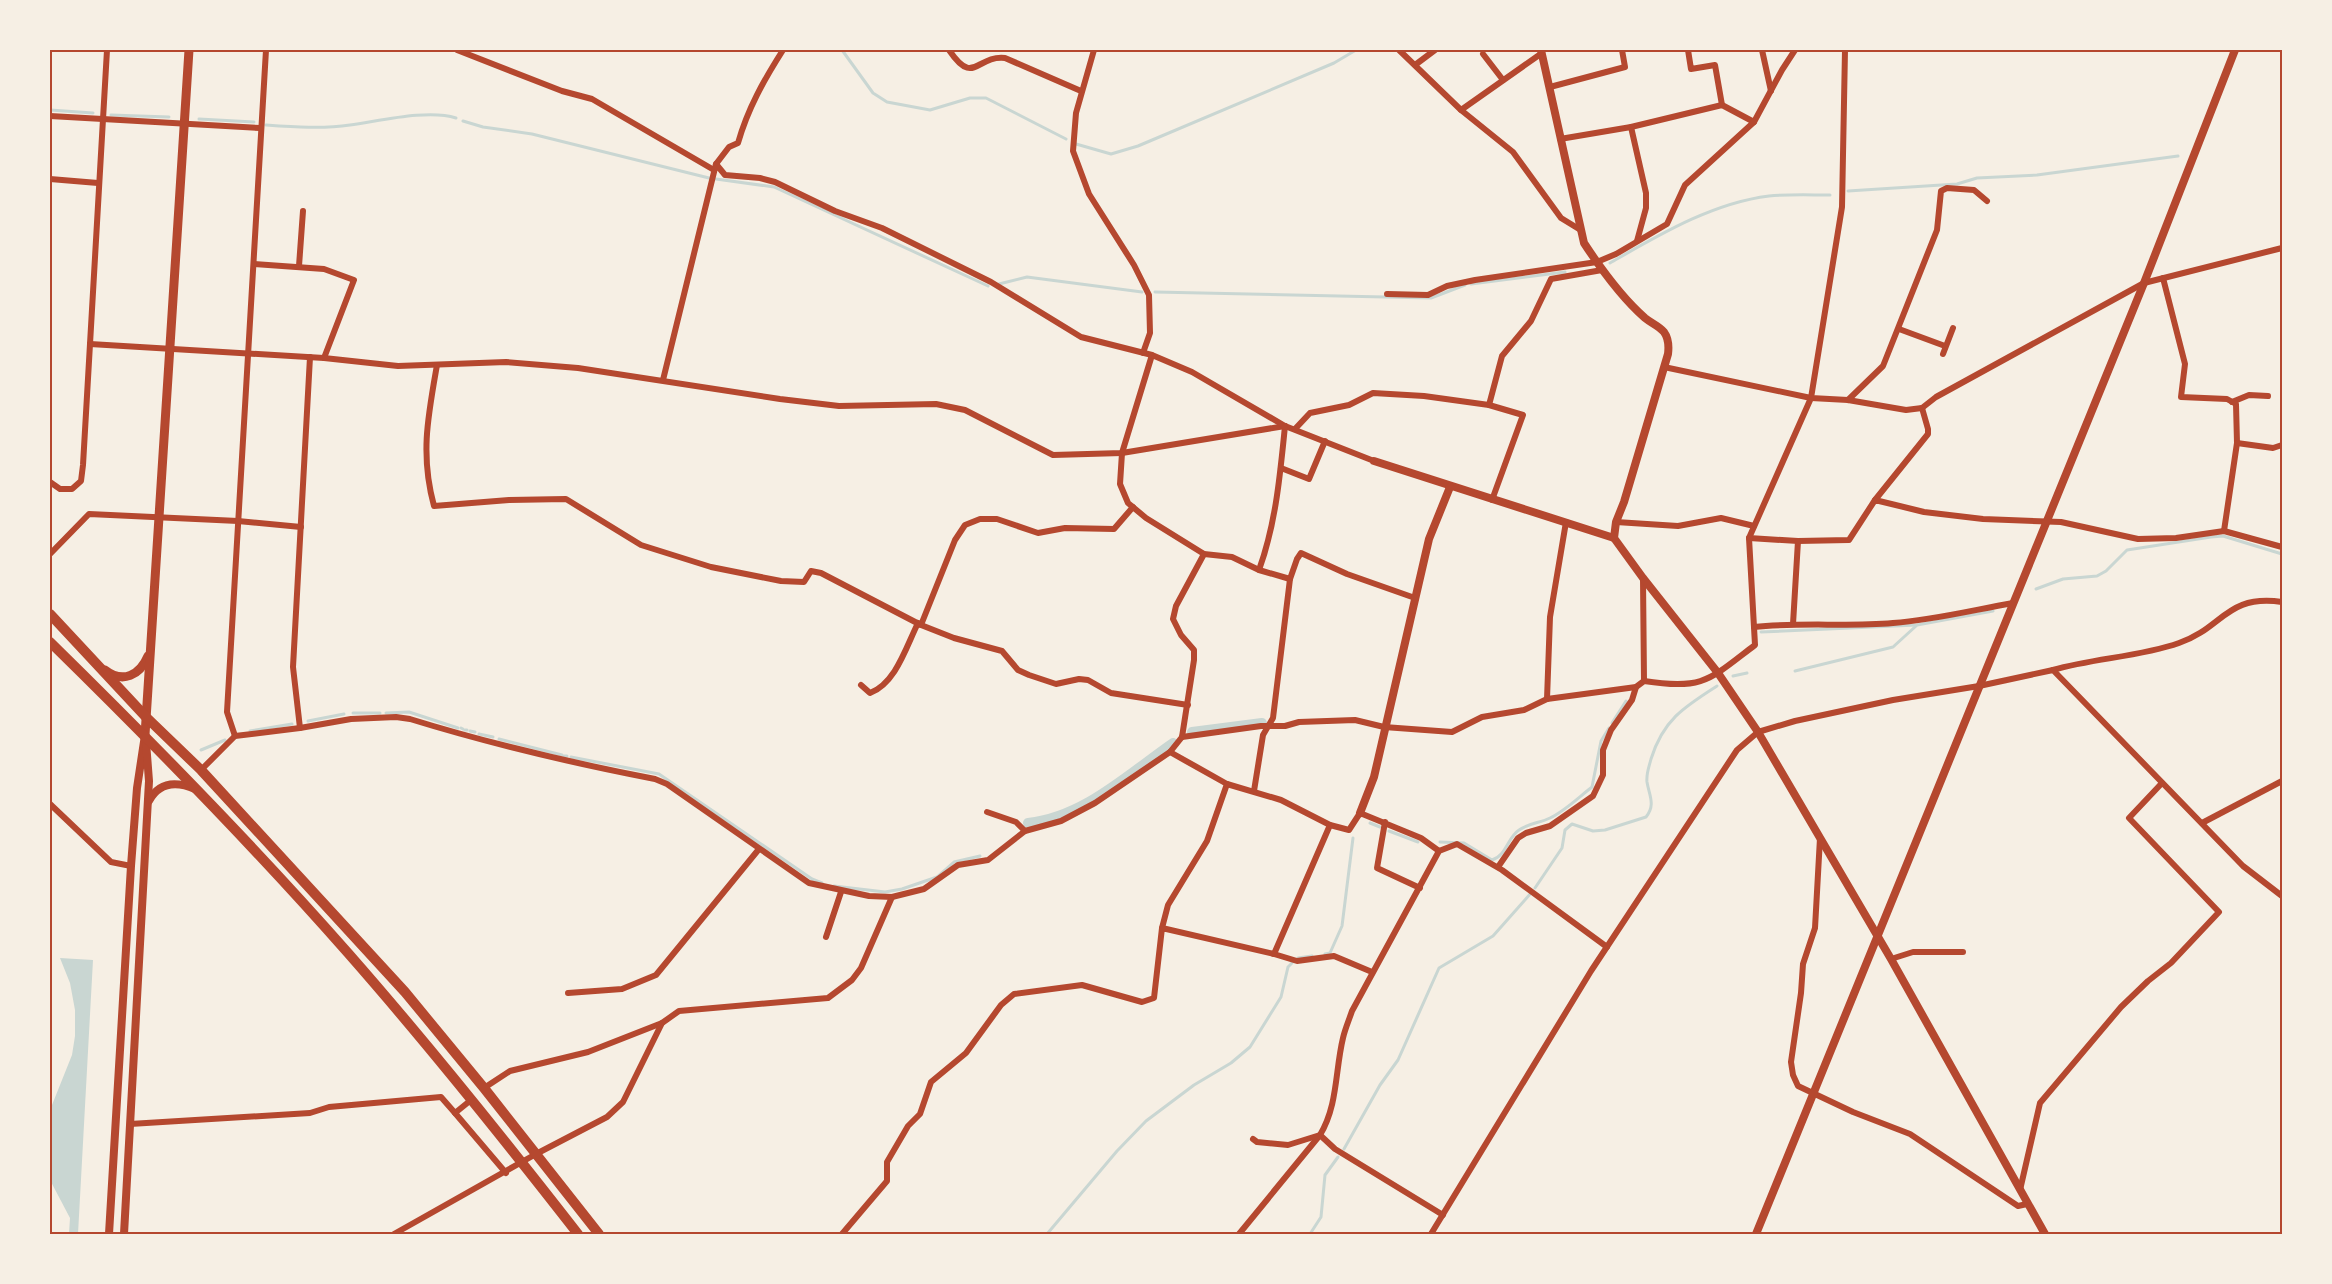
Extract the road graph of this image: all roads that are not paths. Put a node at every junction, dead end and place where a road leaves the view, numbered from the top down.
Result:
1 (107, 50) edge
2 (189, 50) edge
3 (266, 50) edge
4 (457, 50) edge
5 (783, 50) edge
6 (949, 50) edge
7 (1094, 50) edge
8 (1399, 50) edge
9 (1435, 50) edge
10 (1622, 50) edge
11 (1688, 50) edge
12 (1762, 50) edge
13 (1845, 50) edge
14 (2235, 50) edge
15 (1541, 51) edge
16 (1792, 51) edge
17 (1484, 54) dead end
18 (1415, 65) junction
19 (1503, 80) junction
20 (1550, 87) junction
21 (1081, 92) junction
22 (1771, 92) junction
23 (1722, 105) junction
24 (1461, 110) junction
25 (50, 116) edge
26 (102, 119) junction
27 (1754, 122) junction
28 (184, 123) junction
29 (1631, 127) junction
30 (260, 128) junction
31 (1560, 139) junction
32 (715, 167) junction
33 (50, 179) edge
34 (98, 183) junction
35 (1987, 201) dead end
36 (303, 211) dead end
37 (1580, 229) junction
38 (1638, 241) junction
39 (2283, 248) edge
40 (254, 264) junction
41 (299, 266) junction
42 (1599, 266) junction
43 (2163, 278) junction
44 (2144, 283) junction
45 (1388, 294) dead end
46 (1953, 328) dead end
47 (1899, 329) junction
48 (90, 344) junction
49 (1945, 346) junction
50 (169, 348) junction
51 (248, 353) junction
52 (1143, 353) junction
53 (1943, 354) dead end
54 (1152, 355) junction
55 (310, 357) junction
56 (324, 358) junction
57 (437, 365) junction
58 (1664, 368) junction
59 (663, 380) junction
60 (2268, 396) dead end
61 (1811, 398) junction
62 (1848, 400) junction
63 (2232, 402) junction
64 (1489, 405) junction
65 (1922, 408) junction
66 (1285, 426) junction
67 (1295, 429) junction
68 (1325, 441) junction
69 (2237, 443) junction
70 (2283, 445) edge
71 (1122, 453) junction
72 (1374, 461) joint
73 (1281, 468) junction
74 (50, 482) edge
75 (1450, 487) junction
76 (1492, 500) junction
77 (1875, 500) junction
78 (1133, 507) junction
79 (159, 518) junction
80 (238, 521) junction
81 (2046, 521) junction
82 (1566, 522) junction
83 (1616, 522) junction
84 (1754, 526) junction
85 (301, 527) junction
86 (2224, 531) junction
87 (1614, 538) junction
88 (1749, 538) junction
89 (1798, 541) junction
90 (2283, 547) edge
91 (50, 554) edge
92 (1204, 554) junction
93 (1259, 570) junction
94 (1643, 578) junction
95 (1290, 579) junction
96 (1415, 598) junction
97 (2283, 602) edge
98 (2013, 603) junction
99 (50, 614) edge
100 (919, 624) junction
101 (1793, 624) junction
102 (1754, 627) junction
103 (50, 642) edge
104 (150, 648) junction
105 (100, 667) junction
106 (2053, 670) junction
107 (1718, 674) junction
108 (1644, 681) junction
109 (861, 685) dead end
110 (1979, 686) junction
111 (1636, 687) junction
112 (1547, 699) junction
113 (1188, 705) junction
114 (146, 717) junction
115 (1269, 727) junction
116 (1384, 727) junction
117 (300, 728) junction
118 (1758, 732) junction
119 (145, 735) junction
120 (235, 736) junction
121 (1182, 737) junction
122 (1170, 752) junction
123 (201, 770) junction
124 (2283, 781) edge
125 (2162, 783) junction
126 (1227, 784) junction
127 (1254, 791) junction
128 (199, 792) junction
129 (50, 804) edge
130 (147, 805) junction
131 (987, 812) dead end
132 (1360, 813) junction
133 (1384, 822) junction
134 (2202, 823) junction
135 (1330, 825) junction
136 (1025, 831) junction
137 (1820, 838) junction
138 (759, 849) junction
139 (1439, 851) junction
140 (131, 866) junction
141 (1498, 867) junction
142 (1420, 888) junction
143 (842, 892) junction
144 (2283, 896) edge
145 (892, 897) junction
146 (1162, 928) junction
147 (826, 936) dead end
148 (1878, 938) junction
149 (1607, 947) junction
150 (1963, 952) dead end
151 (1274, 954) junction
152 (1891, 959) junction
153 (1372, 972) junction
154 (568, 993) dead end
155 (662, 1023) junction
156 (484, 1088) junction
157 (1815, 1094) junction
158 (471, 1100) junction
159 (455, 1113) junction
160 (130, 1124) junction
161 (1320, 1135) junction
162 (1253, 1138) dead end
163 (536, 1154) junction
164 (522, 1163) junction
165 (506, 1173) junction
166 (2020, 1191) junction
167 (2027, 1204) junction
168 (1443, 1215) junction
169 (109, 1234) edge
170 (124, 1234) edge
171 (394, 1234) edge
172 (578, 1234) edge
173 (599, 1234) edge
174 (842, 1234) edge
175 (1239, 1234) edge
176 (1431, 1234) edge
177 (1756, 1234) edge
178 (2045, 1234) edge

1 - 26 street
2 - 28 main road
3 - 30 street
4 - 32 street
5 - 32 street
6 - 21 street
7 - 21 street
8 - 18 street
9 - 18 street
10 - 20 street
11 - 23 street
12 - 22 street
13 - 61 street
14 - 44 street
15 - 19 street
15 - 20 main road
16 - 22 street
17 - 19 street
18 - 24 street
19 - 24 street
20 - 31 main road
21 - 52 street
22 - 27 street
23 - 27 street
23 - 29 street
24 - 37 street
25 - 26 street
26 - 28 street
26 - 34 street
27 - 38 street
28 - 30 street
28 - 50 main road
29 - 31 street
29 - 38 street
30 - 40 street
31 - 37 main road
32 - 52 street
32 - 59 street
33 - 34 street
34 - 48 street
35 - 47 street
36 - 41 street
37 - 42 main road
38 - 42 street
39 - 43 street
40 - 41 street
40 - 51 street
41 - 56 street
42 - 45 street
42 - 58 main road
42 - 64 street
43 - 44 street
43 - 63 street
44 - 65 street
44 - 81 street
46 - 49 street
47 - 49 street
47 - 62 street
48 - 50 street
48 - 74 street
49 - 53 street
50 - 51 street
50 - 79 main road
51 - 55 street
51 - 80 street
52 - 54 street
54 - 66 street
54 - 71 street
55 - 56 street
55 - 85 street
56 - 57 street
57 - 59 street
57 - 100 street
58 - 61 street
58 - 83 main road
59 - 71 street
60 - 63 street
61 - 62 street
61 - 84 street
62 - 65 street
63 - 69 street
64 - 67 street
64 - 76 street
65 - 77 street
66 - 67 street
66 - 71 street
66 - 73 street
67 - 68 street
68 - 72 street
68 - 73 street
69 - 70 street
69 - 86 street
71 - 78 street
72 - 75 street
73 - 93 street
75 - 76 street
75 - 96 street
76 - 82 street
77 - 81 street
77 - 89 street
78 - 92 street
78 - 100 street
79 - 80 street
79 - 91 street
79 - 104 main road
80 - 85 street
80 - 120 street
81 - 86 street
81 - 98 street
82 - 87 street
82 - 112 street
83 - 84 street
83 - 87 main road
84 - 88 street
85 - 117 street
86 - 90 street
87 - 94 main road
88 - 89 street
88 - 102 street
89 - 101 street
92 - 93 street
92 - 113 street
93 - 95 street
94 - 107 main road
94 - 108 street
95 - 96 street
95 - 115 street
96 - 116 street
97 - 106 street
98 - 101 street
98 - 110 street
99 - 105 highway
100 - 109 street
100 - 113 street
101 - 102 street
102 - 107 street
103 - 119 highway
104 - 105 main road
104 - 114 main road
105 - 114 highway
106 - 110 street
106 - 125 street
107 - 108 street
107 - 118 main road
108 - 111 street
110 - 118 street
110 - 148 street
111 - 112 street
111 - 141 street
112 - 116 street
113 - 121 street
114 - 119 main road
114 - 123 highway
115 - 116 street
115 - 121 street
115 - 127 street
116 - 132 street
117 - 120 street
117 - 138 street
118 - 137 main road
118 - 149 street
119 - 128 highway
119 - 130 street
119 - 140 street
120 - 123 street
121 - 122 street
122 - 126 street
122 - 136 street
123 - 156 highway
124 - 134 street
125 - 134 street
125 - 166 street
126 - 127 street
126 - 146 street
127 - 135 street
128 - 130 street
128 - 158 highway
129 - 140 street
130 - 160 street
131 - 136 street
132 - 133 street
132 - 135 street
133 - 139 street
133 - 142 street
134 - 144 street
135 - 151 street
136 - 145 street
137 - 148 main road
137 - 157 street
138 - 143 street
138 - 154 street
139 - 141 street
139 - 142 street
140 - 169 street
141 - 149 street
142 - 153 street
143 - 145 street
143 - 147 street
145 - 155 street
146 - 151 street
146 - 174 street
148 - 152 main road
148 - 157 street
149 - 168 street
150 - 152 street
151 - 153 street
152 - 166 main road
153 - 161 street
155 - 156 street
155 - 163 street
156 - 163 highway
157 - 167 street
157 - 177 street
158 - 159 street
158 - 164 highway
159 - 160 street
159 - 165 street
160 - 170 street
161 - 162 street
161 - 168 street
161 - 175 street
163 - 164 street
163 - 173 highway
164 - 165 street
164 - 172 highway
165 - 171 street
166 - 167 main road
167 - 178 main road
168 - 176 street

